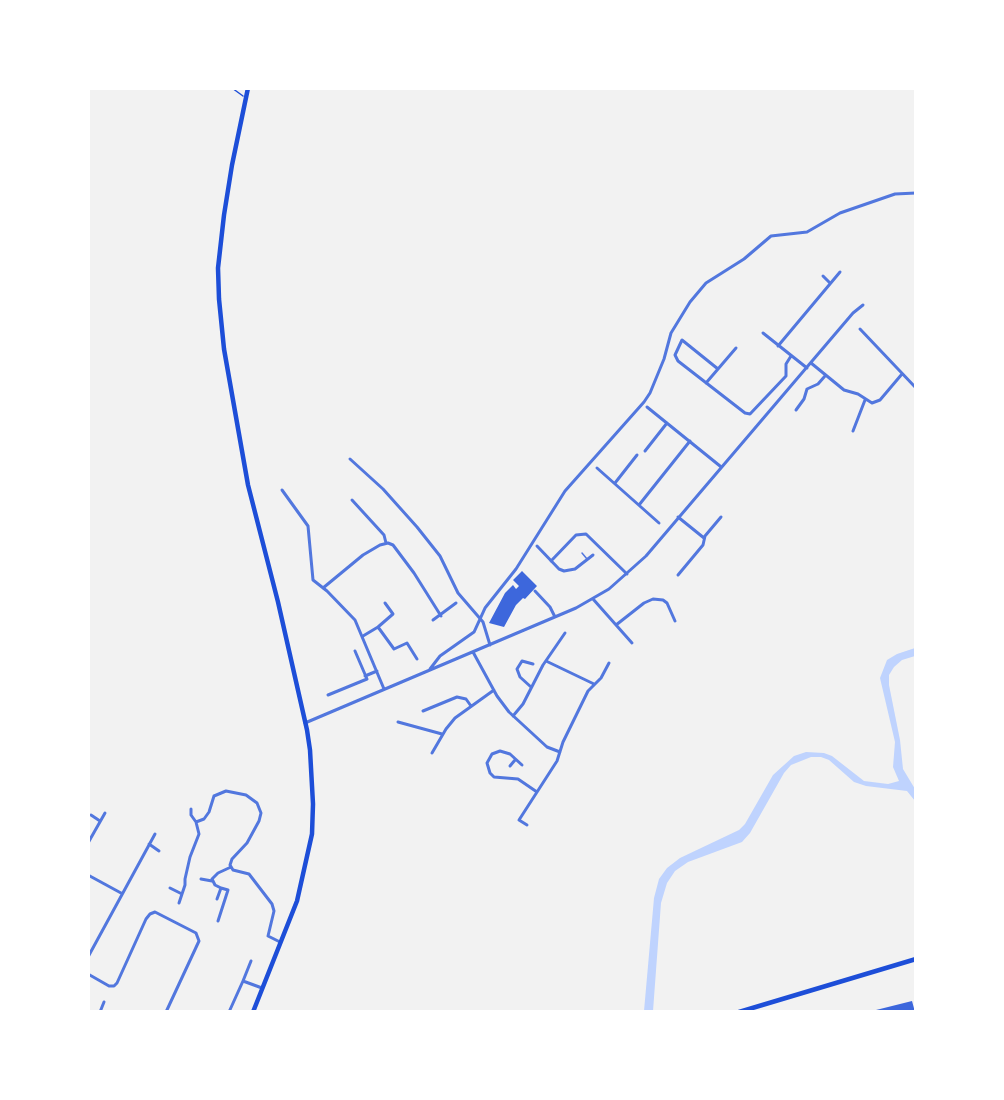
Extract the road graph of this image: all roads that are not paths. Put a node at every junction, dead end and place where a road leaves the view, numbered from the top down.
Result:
1 (248, 88) edge
2 (915, 193) edge
3 (840, 272) dead end
4 (823, 276) dead end
5 (831, 283) junction
6 (863, 305) dead end
7 (860, 329) dead end
8 (763, 333) dead end
9 (778, 346) junction
10 (736, 348) dead end
11 (791, 356) junction
12 (811, 363) junction
13 (807, 368) junction
14 (718, 369) junction
15 (902, 374) junction
16 (825, 376) junction
17 (706, 382) junction
18 (915, 388) edge
19 (865, 400) junction
20 (647, 407) dead end
21 (796, 410) dead end
22 (667, 423) junction
23 (854, 431) dead end
24 (690, 441) junction
25 (645, 451) dead end
26 (637, 455) dead end
27 (350, 459) dead end
28 (721, 467) junction
29 (597, 468) dead end
30 (615, 483) junction
31 (282, 490) dead end
32 (352, 500) dead end
33 (639, 505) junction
34 (678, 517) junction
35 (721, 517) dead end
36 (659, 523) dead end
37 (704, 538) junction
38 (386, 543) junction
39 (537, 546) dead end
40 (582, 553) dead end
41 (593, 555) dead end
42 (587, 560) junction
43 (551, 561) junction
44 (627, 574) junction
45 (678, 575) dead end
46 (323, 588) junction
47 (535, 591) dead end
48 (593, 599) junction
49 (385, 603) dead end
50 (456, 603) dead end
51 (441, 616) junction
52 (555, 617) junction
53 (481, 618) junction
54 (433, 620) dead end
55 (675, 621) dead end
56 (616, 625) junction
57 (378, 627) junction
58 (565, 633) dead end
59 (363, 636) junction
60 (632, 643) dead end
61 (490, 645) junction
62 (355, 651) dead end
63 (473, 652) junction
64 (417, 659) dead end
65 (546, 662) junction
66 (609, 663) dead end
67 (533, 664) dead end
68 (430, 669) junction
69 (377, 671) junction
70 (365, 676) junction
71 (594, 684) junction
72 (531, 687) junction
73 (384, 689) junction
74 (494, 690) junction
75 (328, 695) dead end
76 (471, 706) junction
77 (423, 711) dead end
78 (513, 716) junction
79 (398, 722) dead end
80 (305, 723) junction
81 (442, 734) junction
82 (560, 752) junction
83 (432, 753) dead end
84 (516, 760) junction
85 (522, 765) dead end
86 (510, 766) dead end
87 (537, 792) junction
88 (191, 809) dead end
89 (105, 813) dead end
90 (91, 815) dead end
91 (100, 821) junction
92 (196, 822) junction
93 (527, 825) dead end
94 (154, 834) dead end
95 (88, 843) edge
96 (148, 844) junction
97 (159, 851) dead end
98 (231, 867) junction
99 (88, 875) edge
100 (201, 879) dead end
101 (212, 881) junction
102 (171, 888) dead end
103 (221, 888) junction
104 (122, 893) junction
105 (182, 894) junction
106 (217, 899) dead end
107 (179, 903) dead end
108 (218, 921) dead end
109 (282, 943) junction
110 (88, 957) edge
111 (915, 959) edge
112 (251, 960) dead end
113 (88, 974) edge
114 (243, 981) junction
115 (263, 988) junction
116 (104, 1002) dead end
117 (100, 1011) edge
118 (166, 1011) edge
119 (229, 1011) edge
120 (253, 1011) edge
121 (739, 1011) edge

1 - 80 main road
2 - 53 street
3 - 5 street
4 - 5 street
5 - 9 street
6 - 12 street
7 - 15 street
8 - 9 street
9 - 11 street
10 - 14 street
11 - 13 street
11 - 17 street
12 - 13 street
12 - 16 street
13 - 28 street
14 - 17 street
14 - 17 street
15 - 18 street
15 - 19 street
16 - 19 street
16 - 21 street
19 - 23 street
20 - 22 street
22 - 24 street
22 - 25 street
24 - 28 street
24 - 33 street
26 - 30 street
27 - 53 street
28 - 34 street
29 - 30 street
30 - 33 street
31 - 46 street
32 - 38 street
33 - 36 street
34 - 37 street
34 - 44 street
35 - 37 street
37 - 45 street
38 - 46 street
38 - 51 street
39 - 43 street
40 - 42 lane
41 - 42 street
42 - 43 street
43 - 44 street
44 - 48 street
46 - 59 street
47 - 52 street
48 - 52 street
48 - 56 street
49 - 57 street
50 - 51 street
51 - 54 street
52 - 61 street
53 - 61 street
53 - 68 street
55 - 56 street
56 - 60 street
57 - 59 street
57 - 64 street
58 - 65 street
59 - 69 street
61 - 63 street
62 - 70 street
63 - 68 street
63 - 74 street
65 - 71 street
65 - 72 street
66 - 71 street
67 - 72 street
68 - 73 street
69 - 70 street
69 - 73 street
70 - 75 street
71 - 82 street
72 - 78 street
73 - 80 street
74 - 76 street
74 - 78 street
76 - 77 street
76 - 81 street
78 - 82 street
79 - 81 street
80 - 109 main road
81 - 83 street
82 - 87 street
84 - 85 street
84 - 86 street
84 - 87 street
87 - 93 street
88 - 92 street
89 - 91 street
90 - 91 street
91 - 95 street
92 - 98 street
92 - 105 street
94 - 96 street
96 - 97 street
96 - 104 street
98 - 101 street
98 - 109 street
99 - 104 street
100 - 101 street
101 - 103 street
102 - 105 street
103 - 106 street
103 - 108 street
104 - 110 street
105 - 107 street
109 - 115 main road
111 - 121 main road
112 - 114 street
113 - 118 street
114 - 115 street
114 - 119 street
115 - 120 main road
116 - 117 street

